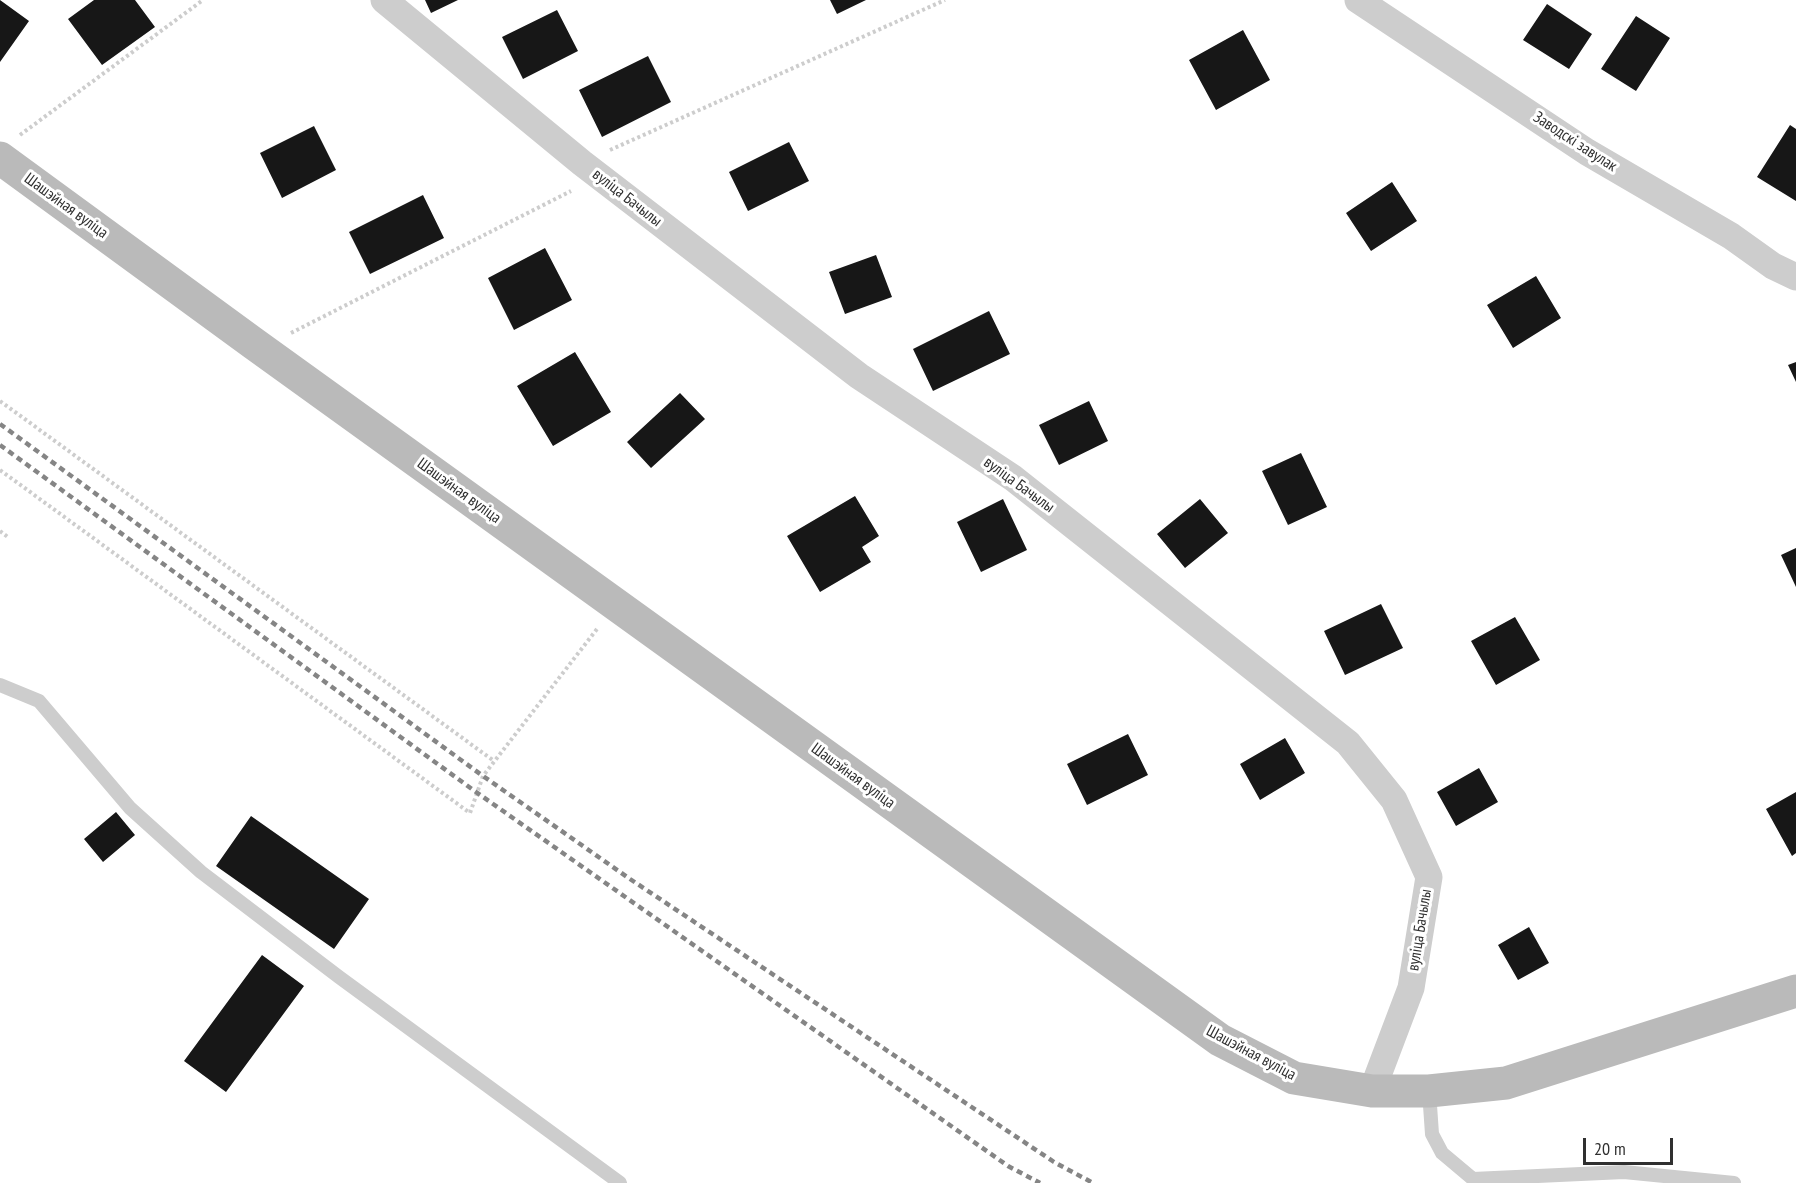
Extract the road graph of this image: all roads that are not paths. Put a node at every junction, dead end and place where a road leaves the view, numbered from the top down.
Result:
1 (384, 0) edge
2 (1358, 0) edge
3 (9, 147) edge
4 (1796, 276) edge
5 (0, 685) edge
6 (1796, 991) edge
7 (1372, 1091) junction
8 (1429, 1091) junction
9 (1476, 1181) edge
10 (620, 1183) edge
11 (1734, 1183) edge

1 - 7 street, вуліца Бачылы
2 - 4 street, Заводскі завулак
3 - 7 main road, Шашэйная вуліца
5 - 10 lane
6 - 8 main road, Шашэйная вуліца
7 - 8 main road, Шашэйная вуліца
8 - 9 lane
9 - 11 lane

